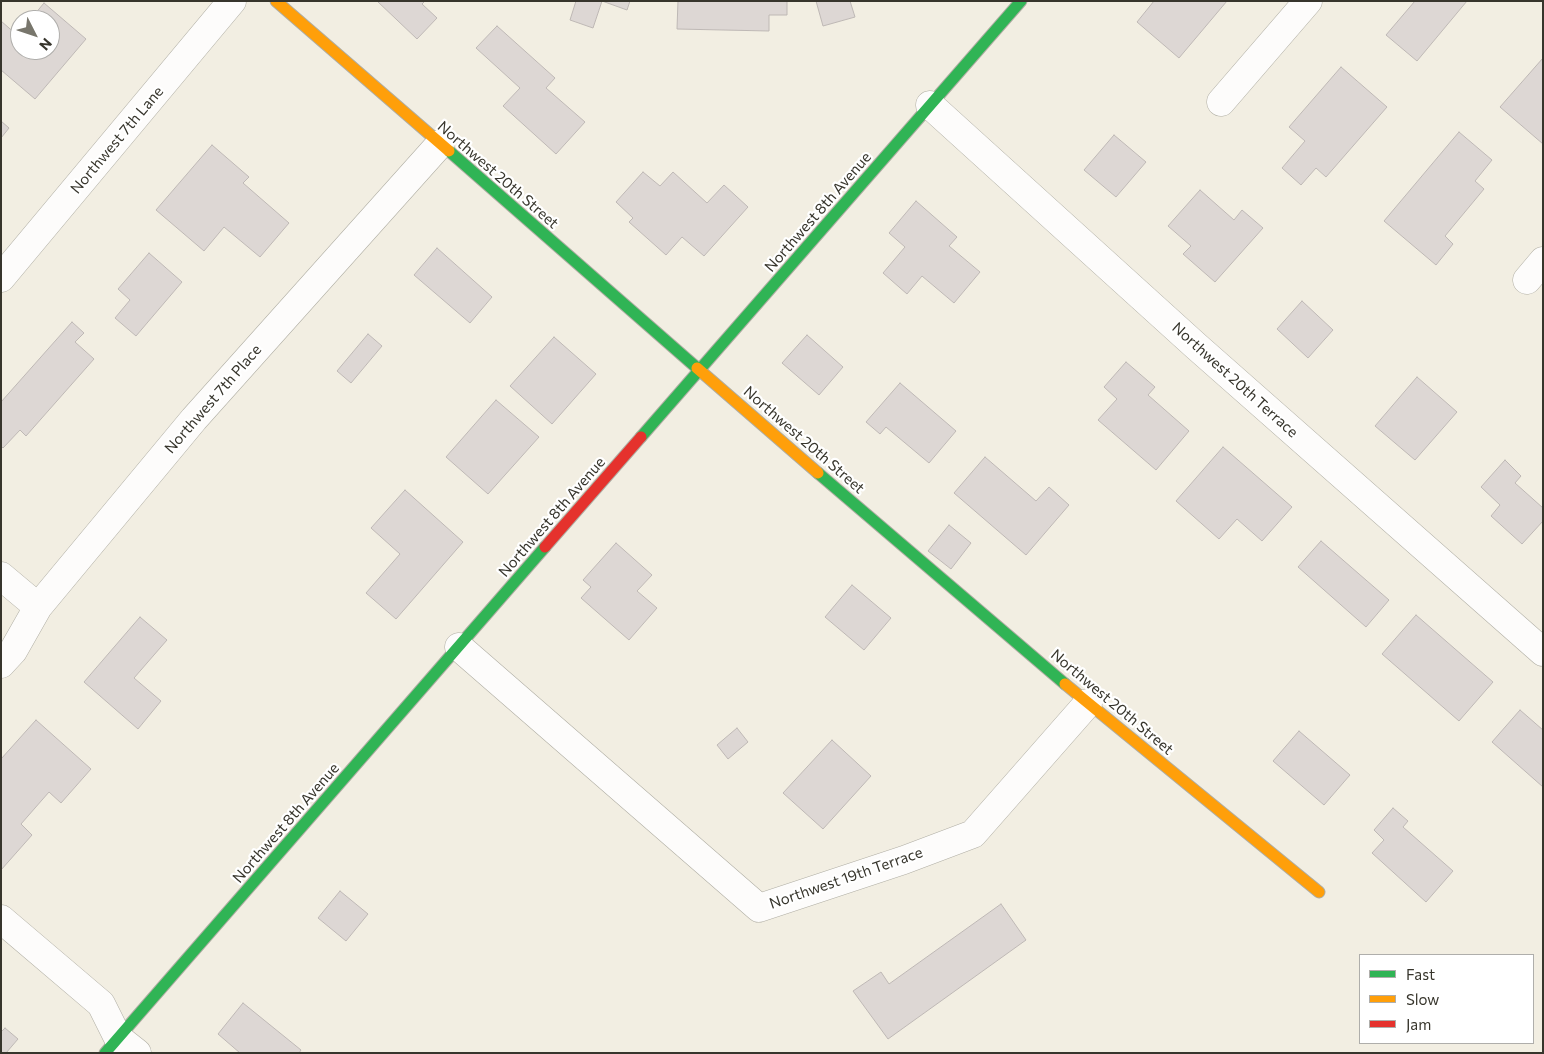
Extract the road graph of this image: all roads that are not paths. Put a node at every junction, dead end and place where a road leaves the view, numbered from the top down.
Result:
1 (232, 1) edge
2 (276, 1) edge
3 (1021, 1) edge
4 (1308, 1) edge
5 (1220, 102) dead end
6 (930, 105) junction
7 (440, 144) junction
8 (1, 278) edge
9 (700, 370) junction
10 (1, 576) edge
11 (38, 607) junction
12 (459, 647) junction
13 (1543, 652) edge
14 (1, 664) edge
15 (1088, 703) junction
16 (1319, 892) dead end
17 (1, 919) edge
18 (120, 1048) edge

1 - 8 street, Northwest 7th Lane
2 - 7 street, Northwest 20th Street
3 - 6 street, Northwest 8th Avenue
4 - 5 street
6 - 9 street, Northwest 8th Avenue
6 - 13 street, Northwest 20th Terrace
7 - 9 street, Northwest 20th Street
7 - 11 street, Northwest 7th Place
9 - 12 street, Northwest 8th Avenue
9 - 15 street, Northwest 20th Street
10 - 11 street
11 - 14 street, Northwest 7th Place
12 - 15 street, Northwest 19th Terrace
12 - 18 street, Northwest 8th Avenue
15 - 16 street, Northwest 20th Street
17 - 18 street

